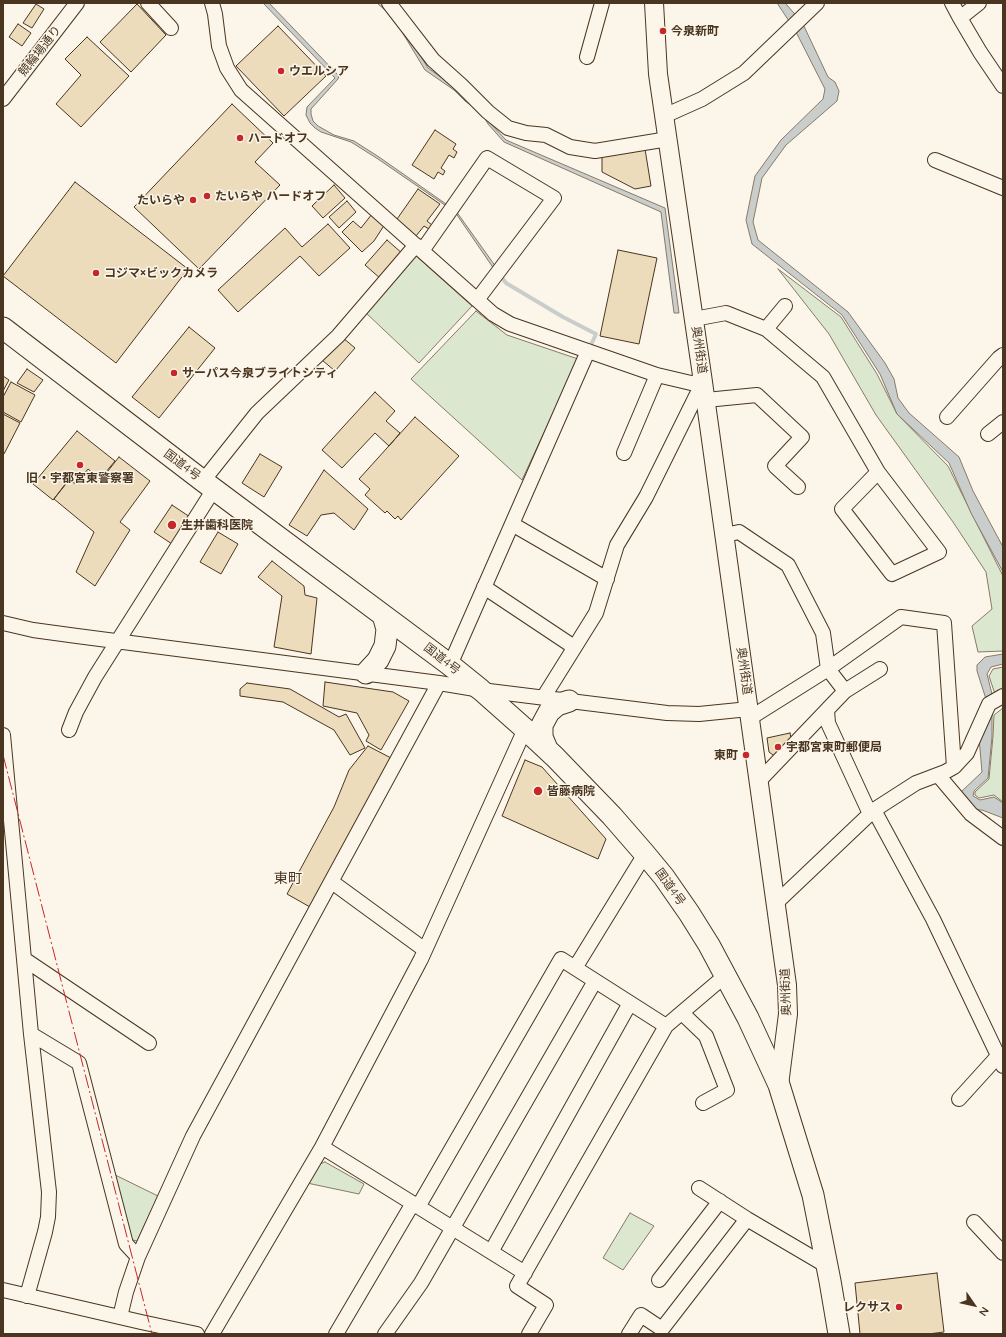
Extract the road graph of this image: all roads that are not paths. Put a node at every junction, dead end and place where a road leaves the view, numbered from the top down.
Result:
1 (77, 3) edge
2 (148, 3) edge
3 (212, 3) edge
4 (389, 3) edge
5 (602, 3) edge
6 (654, 3) edge
7 (952, 3) edge
8 (979, 3) edge
9 (814, 6) edge
10 (960, 18) junction
11 (171, 28) dead end
12 (587, 57) dead end
13 (1003, 86) edge
14 (3, 98) edge
15 (664, 116) junction
16 (668, 139) junction
17 (936, 160) dead end
18 (1003, 188) edge
19 (419, 248) junction
20 (477, 300) junction
21 (785, 306) dead end
22 (694, 319) junction
23 (3, 328) edge
24 (766, 329) junction
25 (588, 351) junction
26 (1003, 355) edge
27 (658, 375) junction
28 (703, 382) junction
29 (706, 400) junction
30 (947, 417) dead end
31 (1003, 422) edge
32 (988, 434) dead end
33 (624, 453) dead end
34 (878, 472) junction
35 (209, 485) junction
36 (798, 488) dead end
37 (512, 524) junction
38 (725, 534) junction
39 (607, 579) junction
40 (484, 587) junction
41 (383, 615) junction
42 (3, 623) edge
43 (118, 641) junction
44 (574, 647) junction
45 (828, 669) junction
46 (880, 669) dead end
47 (366, 673) junction
48 (445, 674) junction
49 (480, 690) junction
50 (845, 691) junction
51 (1003, 696) edge
52 (543, 698) junction
53 (569, 701) junction
54 (827, 710) junction
55 (750, 714) junction
56 (525, 729) junction
57 (69, 730) dead end
58 (3, 734) edge
59 (547, 749) junction
60 (954, 767) junction
61 (938, 775) junction
62 (759, 781) junction
63 (872, 812) junction
64 (1003, 838) edge
65 (645, 854) junction
66 (332, 882) junction
67 (776, 903) junction
68 (425, 950) junction
69 (24, 959) junction
70 (575, 968) junction
71 (726, 975) junction
72 (596, 981) junction
73 (630, 1003) junction
74 (682, 1012) junction
75 (666, 1026) junction
76 (31, 1034) junction
77 (149, 1043) dead end
78 (1000, 1061) edge
79 (779, 1084) junction
80 (959, 1099) dead end
81 (703, 1103) dead end
82 (322, 1147) junction
83 (699, 1188) dead end
84 (720, 1201) junction
85 (416, 1205) junction
86 (747, 1219) junction
87 (974, 1222) dead end
88 (453, 1229) junction
89 (491, 1252) junction
90 (1003, 1253) edge
91 (138, 1257) junction
92 (828, 1266) junction
93 (525, 1273) junction
94 (659, 1280) dead end
95 (3, 1290) edge
96 (26, 1296) junction
97 (120, 1317) junction
98 (140, 1328) edge
99 (197, 1334) edge
100 (212, 1334) edge
101 (336, 1334) edge
102 (385, 1334) edge
103 (529, 1334) edge
104 (629, 1334) edge
105 (839, 1334) edge

1 - 14 street, 競輪場通り
2 - 11 street
3 - 19 street
4 - 16 street
5 - 12 street
6 - 15 main road, 奥州街道
7 - 10 street
8 - 10 street
9 - 15 street
10 - 13 street
15 - 16 main road, 奥州街道
16 - 22 main road, 奥州街道
17 - 18 street
19 - 20 street
19 - 20 street
19 - 35 street
20 - 25 street
21 - 24 street
22 - 24 street
22 - 28 main road, 奥州街道
23 - 35 highway, 国道4号
24 - 34 street
25 - 27 street
25 - 37 street
26 - 30 street
27 - 28 street
27 - 33 street
28 - 29 main road, 奥州街道
28 - 39 street
29 - 36 street
29 - 38 main road, 奥州街道
31 - 32 street
34 - 34 street
35 - 41 highway, 国道4号
35 - 43 street
37 - 39 street
37 - 40 street
38 - 45 street
38 - 55 main road, 奥州街道
39 - 44 street
40 - 44 street
40 - 48 street
41 - 47 highway
41 - 48 highway, 国道4号
42 - 43 street
43 - 47 street
43 - 57 street
44 - 52 street
45 - 50 street
45 - 55 street
45 - 60 street
46 - 50 street
47 - 48 street
48 - 49 highway, 国道4号
48 - 66 street
49 - 52 street
49 - 56 highway, 国道4号
50 - 54 street
51 - 60 street
52 - 53 street
53 - 55 street
53 - 59 highway
54 - 62 street
54 - 63 street
55 - 62 main road, 奥州街道
56 - 59 highway, 国道4号
56 - 68 street
58 - 69 street
59 - 65 highway, 国道4号
60 - 61 street
61 - 63 street
61 - 64 street
62 - 67 main road, 奥州街道
63 - 67 street
63 - 78 street
65 - 70 street
65 - 71 highway, 国道4号
66 - 68 street
66 - 91 street
67 - 79 main road, 奥州街道
68 - 82 street
69 - 76 street
69 - 77 street
70 - 72 street
70 - 85 street
71 - 74 street
71 - 79 highway, 国道4号
72 - 73 street
72 - 88 street
73 - 75 street
73 - 89 street
74 - 75 street
74 - 81 street
75 - 93 street
76 - 91 street
76 - 96 street
78 - 80 street
79 - 92 highway, 奥州街道
82 - 85 street
82 - 100 street
83 - 84 street
84 - 86 street
84 - 94 street
85 - 88 street
85 - 101 street
86 - 92 street
86 - 104 street
87 - 90 street
88 - 89 street
88 - 102 street
89 - 93 street
91 - 97 street
92 - 105 highway, 奥州街道
93 - 103 street
95 - 96 street
96 - 97 street
97 - 98 street
98 - 99 street

